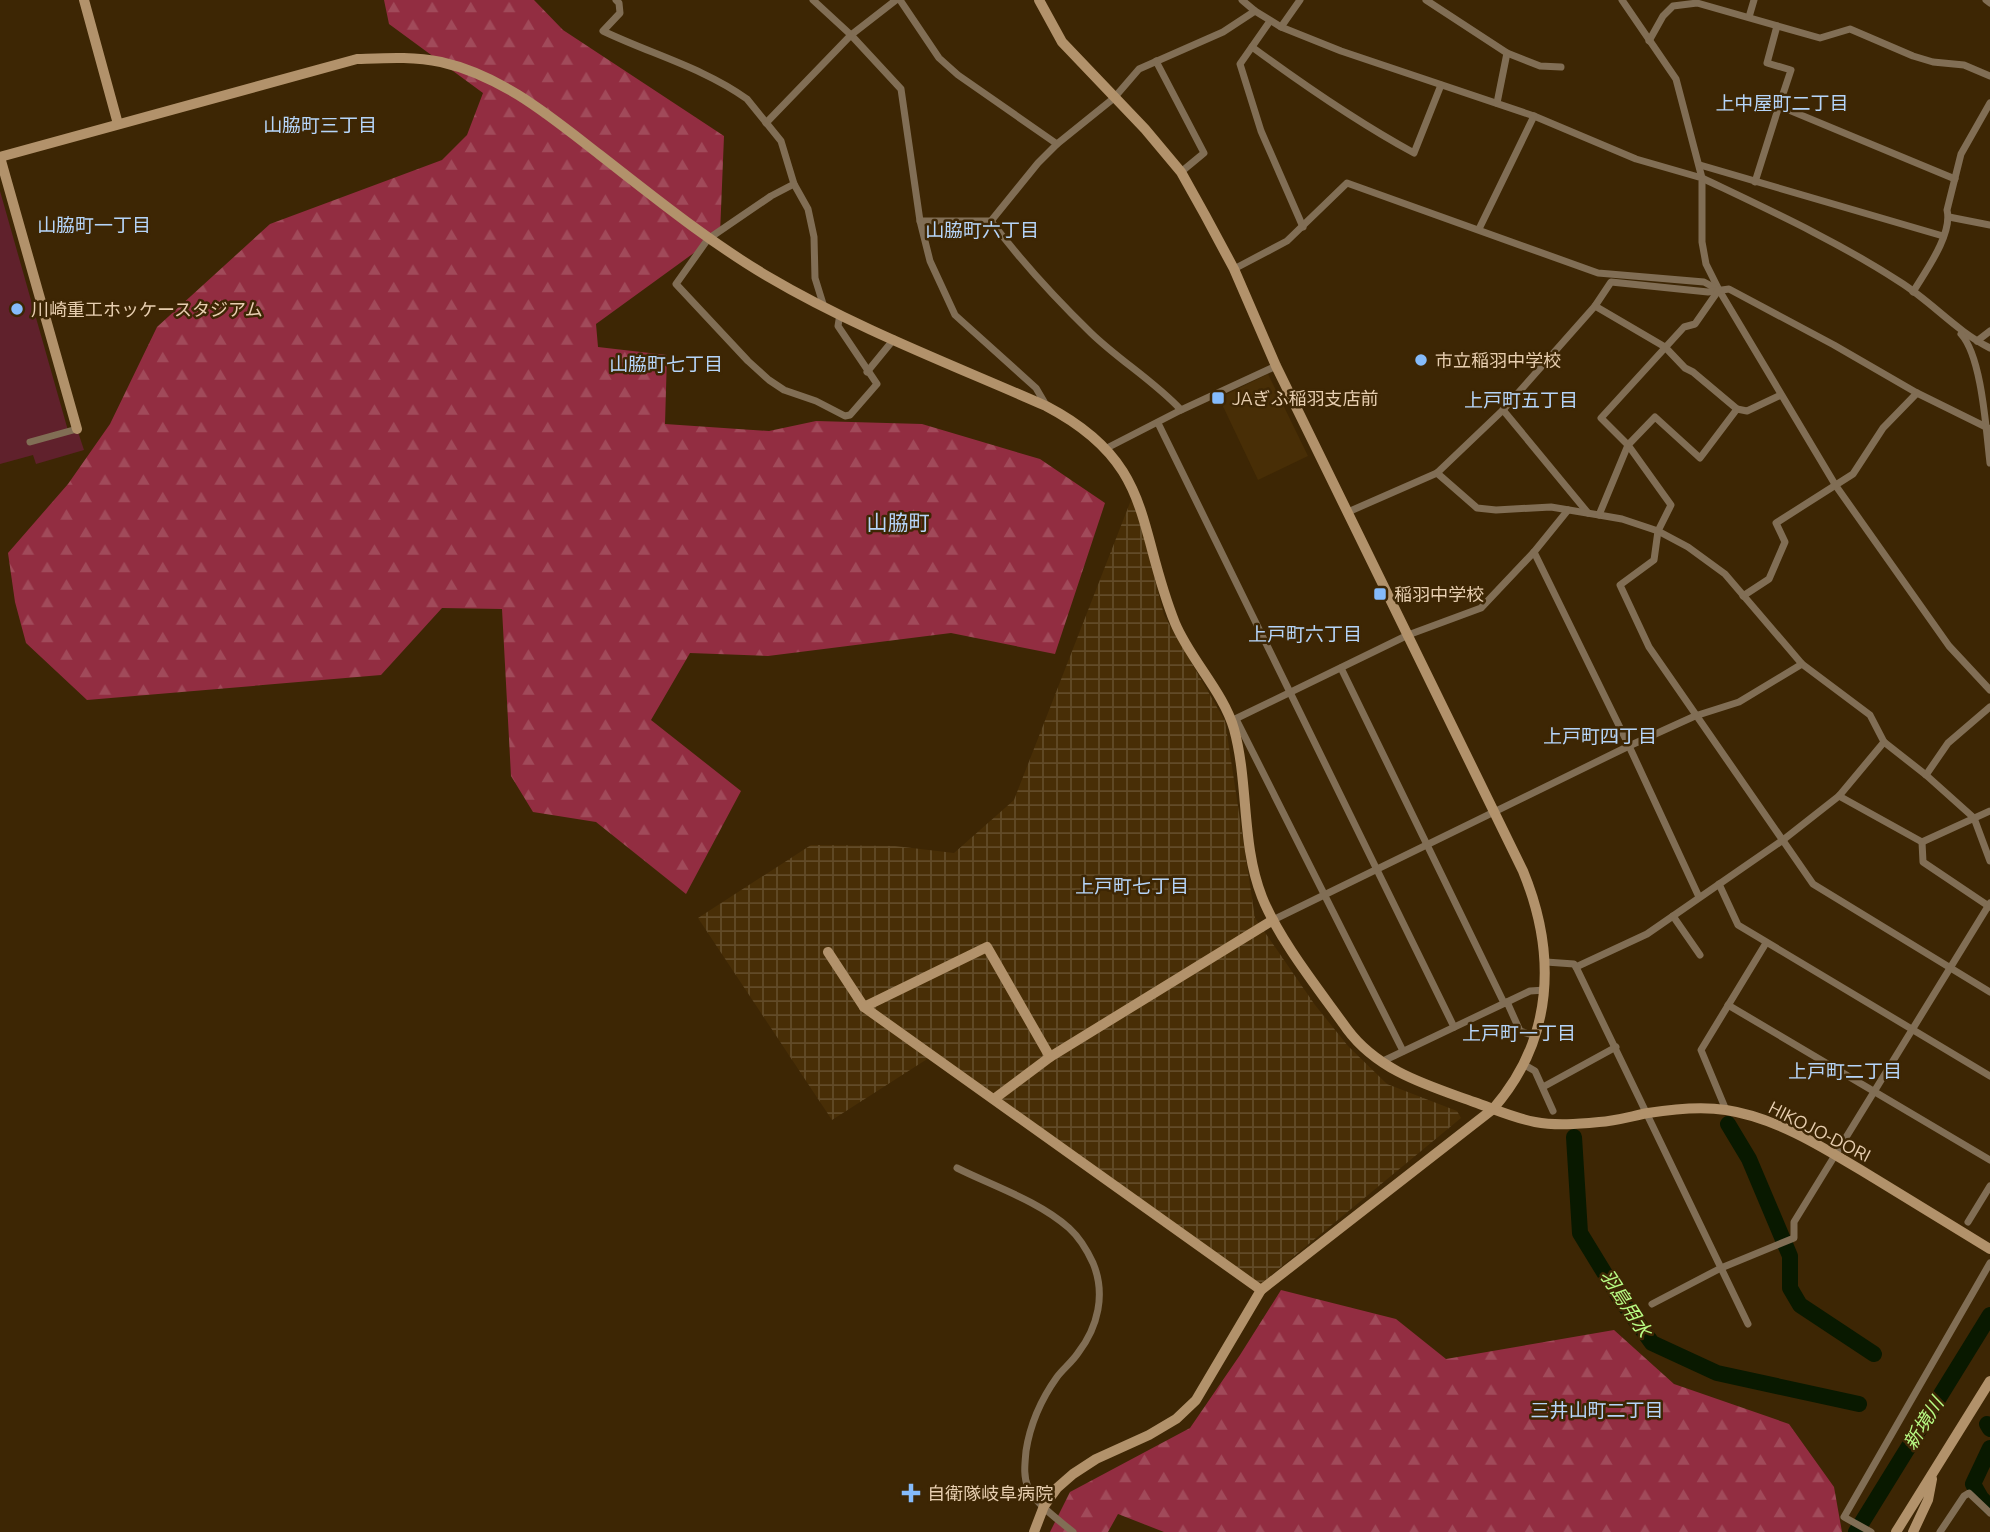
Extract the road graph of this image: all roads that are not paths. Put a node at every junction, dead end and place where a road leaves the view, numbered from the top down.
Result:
1 (84, 0) edge
2 (616, 0) edge
3 (813, 0) edge
4 (898, 0) edge
5 (1039, 0) edge
6 (1242, 0) edge
7 (1300, 0) edge
8 (1426, 0) edge
9 (1622, 0) edge
10 (1754, 0) edge
11 (1986, 0) edge
12 (1990, 3) edge
13 (1255, 11) junction
14 (1749, 17) junction
15 (1270, 21) junction
16 (1777, 26) junction
17 (1281, 27) junction
18 (851, 35) junction
19 (1649, 41) junction
20 (1252, 47) junction
21 (1507, 53) junction
22 (1156, 61) junction
23 (1561, 67) dead end
24 (1990, 76) edge
25 (1441, 85) junction
26 (1114, 98) junction
27 (1497, 103) junction
28 (1990, 103) edge
29 (1779, 106) junction
30 (1534, 116) junction
31 (765, 122) junction
32 (118, 124) junction
33 (1057, 144) junction
34 (1700, 165) junction
35 (1181, 172) junction
36 (1702, 178) junction
37 (1955, 179) junction
38 (1755, 182) junction
39 (794, 184) junction
40 (1949, 217) junction
41 (920, 221) junction
42 (991, 221) junction
43 (1990, 225) edge
44 (1303, 228) junction
45 (1479, 229) junction
46 (1943, 236) junction
47 (708, 239) junction
48 (1234, 269) junction
49 (1718, 290) junction
50 (1913, 292) junction
51 (1595, 306) junction
52 (824, 307) junction
53 (839, 314) junction
54 (1948, 321) junction
55 (1990, 331) edge
56 (894, 339) junction
57 (1977, 341) junction
58 (1665, 347) junction
59 (1990, 348) edge
60 (1276, 366) junction
61 (867, 372) junction
62 (1917, 393) junction
63 (1781, 395) junction
64 (1046, 405) junction
65 (1181, 410) junction
66 (1503, 410) junction
67 (1737, 410) junction
68 (1158, 423) junction
69 (1988, 428) edge
70 (77, 429) joint
71 (30, 442) dead end
72 (1628, 445) junction
73 (1105, 449) junction
74 (1990, 463) edge
75 (1437, 473) junction
76 (1836, 486) junction
77 (1568, 510) junction
78 (1348, 512) junction
79 (1588, 513) junction
80 (1599, 515) junction
81 (1658, 531) junction
82 (1534, 552) junction
83 (1743, 596) junction
84 (1408, 635) junction
85 (1802, 664) junction
86 (1341, 668) junction
87 (1990, 690) edge
88 (1290, 693) junction
89 (1990, 707) edge
90 (1695, 716) junction
91 (1234, 720) junction
92 (1884, 743) junction
93 (1629, 746) junction
94 (1926, 775) junction
95 (1839, 796) junction
96 (1494, 811) junction
97 (1990, 811) edge
98 (1974, 818) junction
99 (1783, 840) junction
100 (1922, 842) junction
101 (1427, 844) junction
102 (1990, 861) edge
103 (1376, 869) junction
104 (1719, 884) junction
105 (1325, 894) junction
106 (1699, 897) junction
107 (1989, 905) edge
108 (1673, 916) junction
109 (1273, 920) junction
110 (1766, 943) junction
111 (828, 952) dead end
112 (1700, 955) dead end
113 (1546, 962) junction
114 (1576, 967) junction
115 (1950, 968) junction
116 (1545, 990) junction
117 (1990, 992) edge
118 (1505, 1002) junction
119 (1728, 1005) junction
120 (864, 1007) junction
121 (1454, 1027) junction
122 (1911, 1029) junction
123 (1535, 1036) junction
124 (1616, 1047) junction
125 (1403, 1051) junction
126 (1050, 1057) junction
127 (1380, 1062) junction
128 (1523, 1064) junction
129 (1990, 1076) edge
130 (1543, 1087) junction
131 (1874, 1090) junction
132 (994, 1099) junction
133 (1493, 1109) junction
134 (1726, 1110) junction
135 (1553, 1111) dead end
136 (1647, 1113) junction
137 (1835, 1155) junction
138 (1990, 1160) edge
139 (957, 1168) dead end
140 (1990, 1186) edge
141 (1968, 1222) dead end
142 (1990, 1249) edge
143 (1990, 1263) edge
144 (1721, 1268) junction
145 (1261, 1290) junction
146 (1652, 1304) dead end
147 (1748, 1324) dead end
148 (1989, 1383) edge
149 (1934, 1469) junction
150 (1044, 1506) junction
151 (1990, 1513) edge
152 (1034, 1532) edge
153 (1073, 1532) edge
154 (1871, 1532) edge
155 (1896, 1532) edge
156 (1913, 1532) edge
157 (1940, 1532) edge

1 - 32 street
2 - 31 street
3 - 18 street
4 - 18 street
4 - 33 street
5 - 26 street
6 - 13 street
7 - 17 street
8 - 21 street
9 - 19 street
10 - 14 street
11 - 12 street
13 - 15 street
13 - 22 street
14 - 16 street
14 - 19 street
15 - 17 street
15 - 20 street
16 - 24 street
16 - 29 street
17 - 25 street
18 - 31 street
18 - 41 street
19 - 34 street
20 - 25 street
20 - 44 street
21 - 23 street
21 - 27 street
22 - 26 street
22 - 35 street
25 - 27 street
26 - 33 street
26 - 35 street
27 - 30 street
28 - 37 street
29 - 37 street
29 - 38 street
30 - 36 street
30 - 45 street
31 - 39 street
32 - 47 street, HIKOJO-DORI
32 - 70 street, HIKOJO-DORI
33 - 42 street
34 - 36 street
34 - 38 street
35 - 48 street
36 - 49 street
36 - 50 street
37 - 40 street
38 - 46 street
39 - 47 street
39 - 52 street
40 - 43 street
40 - 46 street
41 - 42 street
41 - 64 street
42 - 65 street
44 - 45 street
44 - 48 street
45 - 49 street
46 - 50 street
47 - 52 street, HIKOJO-DORI
47 - 61 street
48 - 60 street
49 - 51 street
49 - 58 street
49 - 62 street
49 - 63 street
50 - 54 street
51 - 58 street
51 - 66 street
52 - 53 street, HIKOJO-DORI
53 - 56 street, HIKOJO-DORI
53 - 61 street
54 - 57 street
54 - 69 street
55 - 57 street
56 - 61 street
56 - 64 street, HIKOJO-DORI
57 - 59 street
58 - 67 street
58 - 72 street
60 - 65 street
60 - 78 street
62 - 69 street
62 - 76 street
63 - 67 street
63 - 76 street
64 - 73 street, HIKOJO-DORI
65 - 68 street
66 - 75 street
66 - 79 street
67 - 72 street
68 - 73 street
68 - 88 street
69 - 74 street
70 - 71 street
72 - 80 street
72 - 81 street
73 - 91 street, HIKOJO-DORI
75 - 77 street
75 - 78 street
76 - 83 street
76 - 87 street
77 - 79 street
77 - 82 street
78 - 84 street
79 - 80 street
80 - 81 street
81 - 83 street
81 - 90 street
82 - 84 street
82 - 93 street
83 - 85 street
84 - 86 street
84 - 96 street
85 - 90 street
85 - 92 street
86 - 88 street
86 - 101 street
88 - 91 street
88 - 103 street
89 - 94 street
90 - 93 street
90 - 99 street
91 - 105 street
91 - 109 street, HIKOJO-DORI
92 - 94 street
92 - 95 street
93 - 96 street
93 - 106 street
94 - 98 street
95 - 99 street
95 - 100 street
96 - 101 street
96 - 113 street
97 - 98 street
98 - 100 street
98 - 102 street
99 - 104 street
99 - 115 street
100 - 107 street
101 - 103 street
101 - 118 street
103 - 105 street
103 - 121 street
104 - 106 street
104 - 110 street
105 - 109 street
105 - 125 street
106 - 108 street
107 - 115 street
108 - 112 street
108 - 114 street
109 - 126 street
109 - 127 street, HIKOJO-DORI
110 - 119 street
110 - 122 street
111 - 120 street
113 - 114 street
113 - 116 street
114 - 124 street
115 - 117 street
115 - 122 street
116 - 118 street
116 - 123 street
118 - 121 street
118 - 123 street
119 - 131 street
119 - 134 street
120 - 126 street
120 - 132 street
121 - 125 street
122 - 129 street
122 - 131 street
123 - 128 street
124 - 130 street
124 - 136 street
125 - 127 street
126 - 132 street
127 - 133 street, HIKOJO-DORI
128 - 130 street
128 - 133 street
130 - 135 street
131 - 137 street
131 - 138 street
132 - 145 street
133 - 136 street, HIKOJO-DORI
133 - 145 street
134 - 136 street, HIKOJO-DORI
134 - 137 street, HIKOJO-DORI
136 - 144 street
137 - 142 street, HIKOJO-DORI
137 - 144 street
139 - 150 street
140 - 141 street
143 - 154 street
144 - 146 street
144 - 147 street
145 - 150 street
148 - 149 street
149 - 155 street
149 - 156 street
150 - 152 street
150 - 153 street
151 - 157 street

